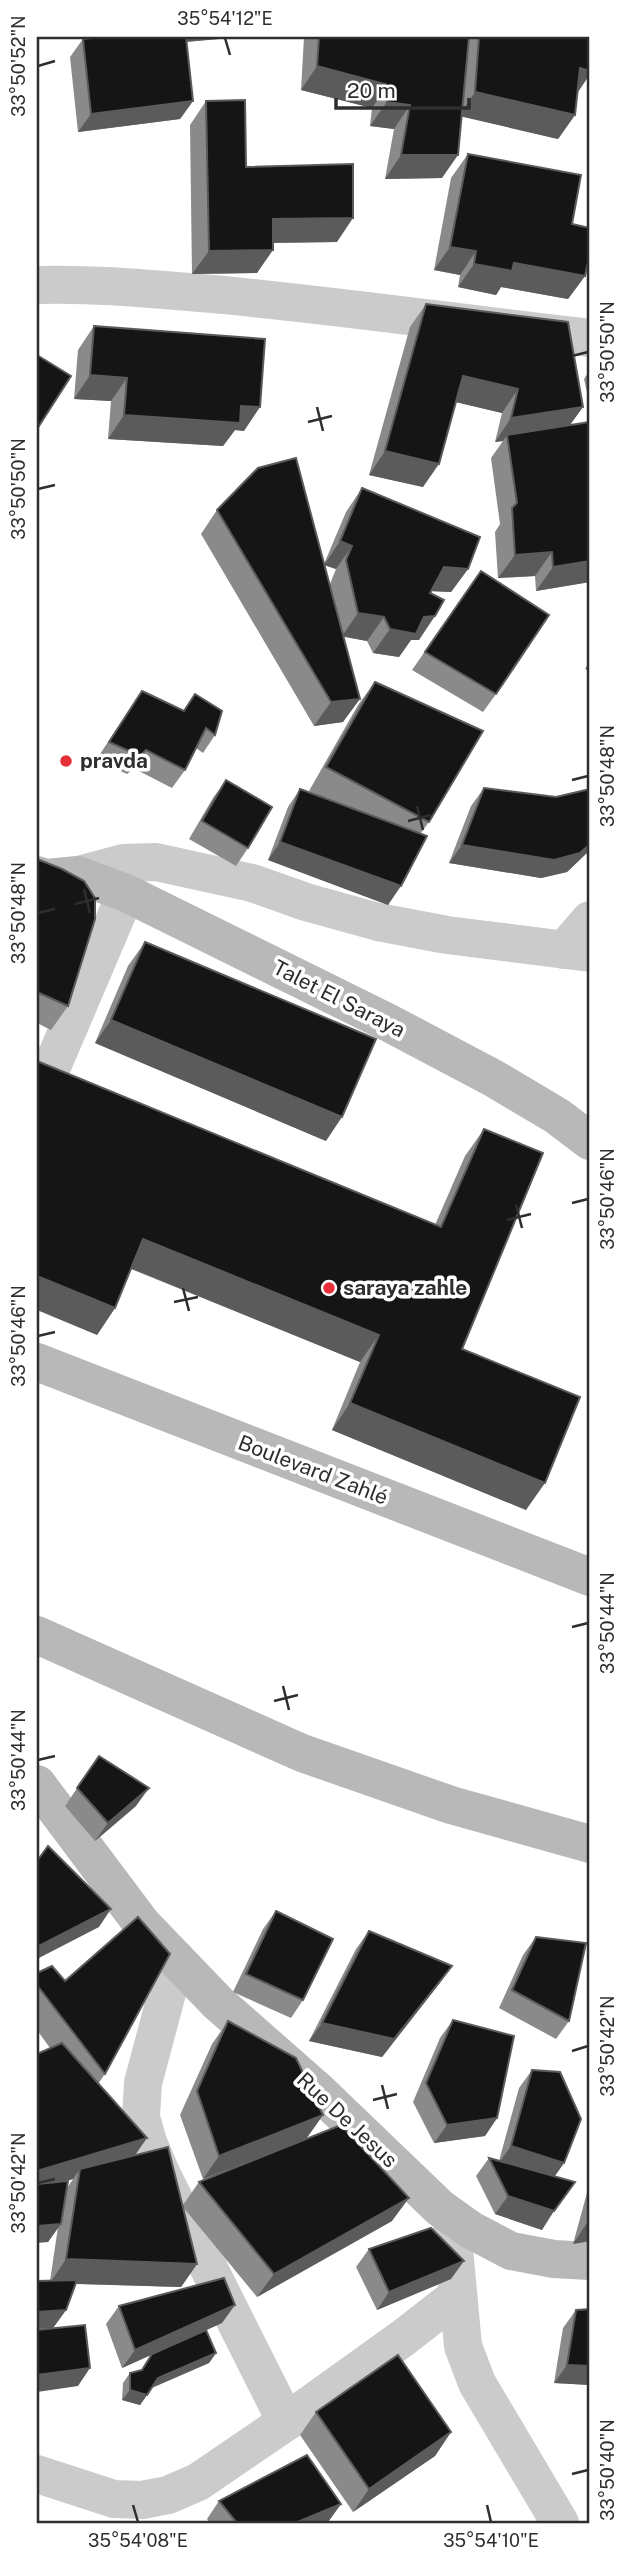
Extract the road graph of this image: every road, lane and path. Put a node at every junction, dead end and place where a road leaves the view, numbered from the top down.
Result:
1 (37, 285) edge
2 (590, 338) edge
3 (37, 874) edge
4 (78, 874) junction
5 (126, 893) junction
6 (590, 920) edge
7 (577, 951) edge
8 (37, 1066) edge
9 (590, 1141) edge
10 (37, 1362) edge
11 (590, 1577) edge
12 (37, 1635) edge
13 (37, 1784) edge
14 (590, 1844) edge
15 (176, 1959) junction
16 (451, 2216) junction
17 (590, 2261) edge
18 (457, 2296) junction
19 (286, 2422) junction
20 (37, 2474) edge
21 (560, 2523) edge

1 - 2 street
3 - 4 street
4 - 5 street, Talet El Saraya
4 - 7 street
5 - 8 street
5 - 9 street, Talet El Saraya
6 - 7 street
10 - 11 street, Boulevard Zahlé
12 - 14 street
13 - 15 street, Rue De Jesus
15 - 16 street, Rue De Jesus
15 - 19 street
16 - 17 street, Rue De Jesus
16 - 18 street
18 - 19 street
18 - 21 street
19 - 20 street

